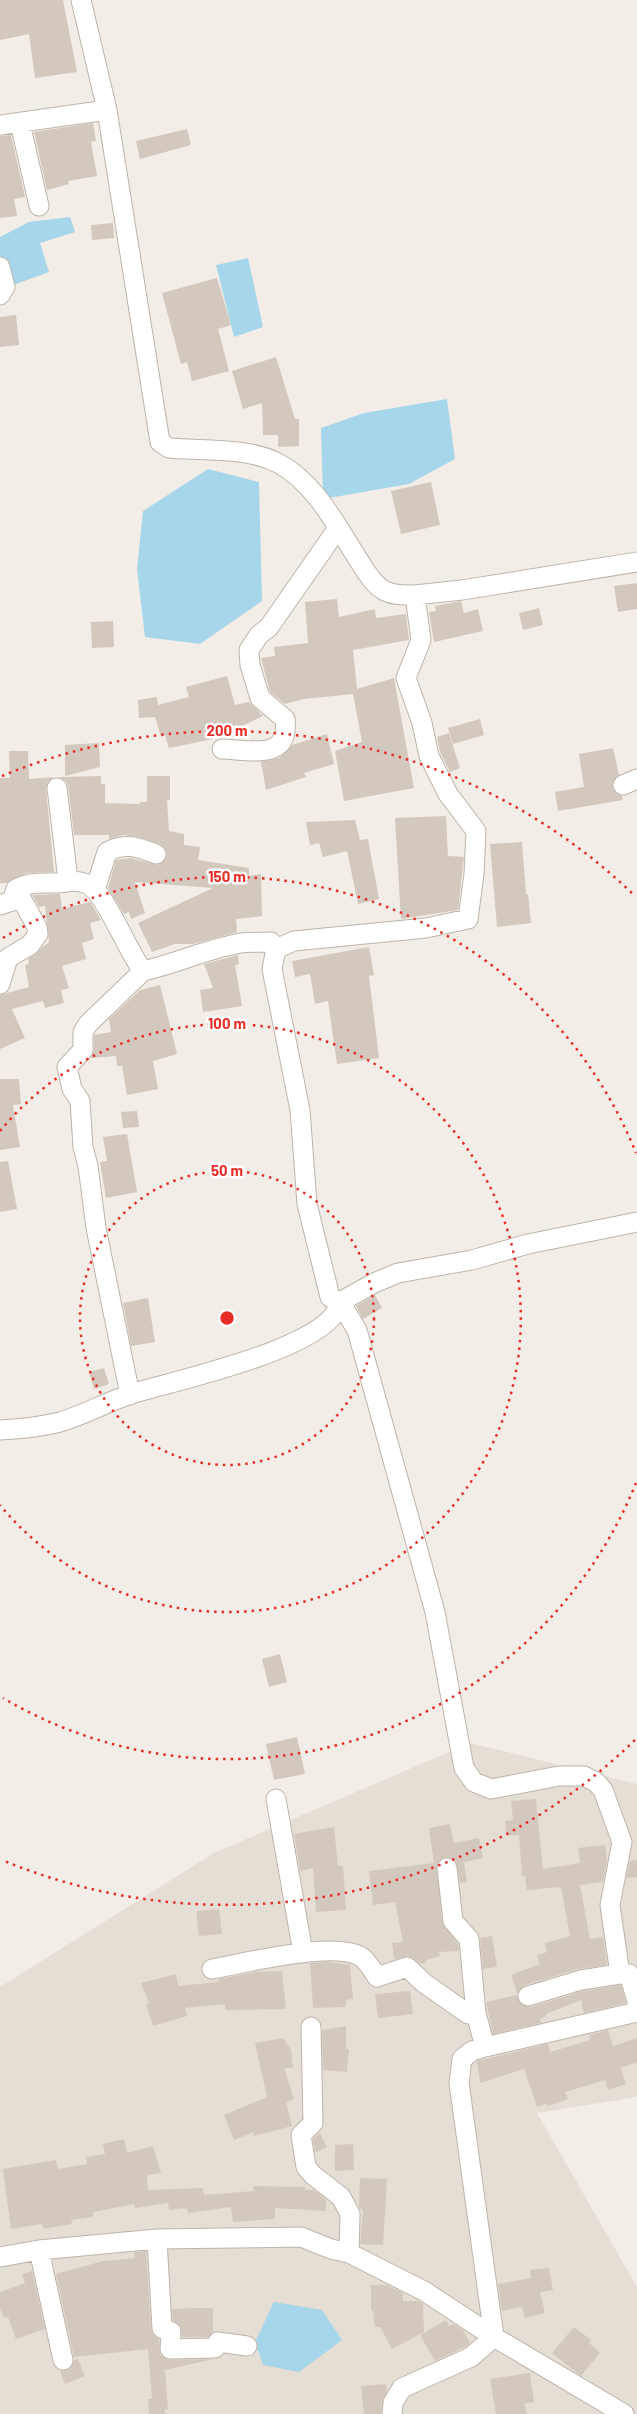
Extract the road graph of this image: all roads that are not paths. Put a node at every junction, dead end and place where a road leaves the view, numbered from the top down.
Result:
1 (81, 0) edge
2 (107, 110) junction
3 (20, 122) junction
4 (0, 125) edge
5 (38, 206) dead end
6 (0, 267) edge
7 (0, 295) edge
8 (338, 528) junction
9 (637, 562) edge
10 (415, 595) junction
11 (222, 749) dead end
12 (57, 788) dead end
13 (156, 854) dead end
14 (68, 880) junction
15 (16, 889) junction
16 (95, 890) junction
17 (0, 905) edge
18 (276, 948) junction
19 (143, 971) junction
20 (0, 984) edge
21 (637, 1222) edge
22 (340, 1302) junction
23 (130, 1395) junction
24 (0, 1430) edge
25 (276, 1799) dead end
26 (447, 1868) dead end
27 (303, 1953) junction
28 (212, 1969) dead end
29 (620, 1974) junction
30 (528, 1996) dead end
31 (637, 2001) edge
32 (637, 2012) edge
33 (476, 2013) junction
34 (311, 2027) dead end
35 (485, 2047) junction
36 (157, 2239) junction
37 (38, 2250) junction
38 (350, 2253) junction
39 (0, 2257) edge
40 (494, 2337) junction
41 (247, 2346) dead end
42 (63, 2360) dead end
43 (392, 2414) edge
44 (624, 2414) edge

1 - 2 street
2 - 3 street
2 - 8 street
3 - 4 street
3 - 5 street
6 - 7 street
8 - 10 street
8 - 11 street
9 - 10 street
10 - 18 street
12 - 14 street
13 - 16 street
14 - 15 street
14 - 16 street
15 - 17 street
15 - 20 street
16 - 19 street
18 - 19 street
18 - 22 street
19 - 23 street
21 - 22 street
22 - 23 street
22 - 29 street
23 - 24 street
25 - 27 street
26 - 33 street
27 - 28 street
27 - 33 street
29 - 30 street
29 - 31 street
32 - 35 street
33 - 35 street
34 - 38 street
35 - 40 street
36 - 37 street
36 - 38 street
36 - 41 street
37 - 39 street
37 - 42 street
38 - 40 street
40 - 43 street
40 - 44 street

